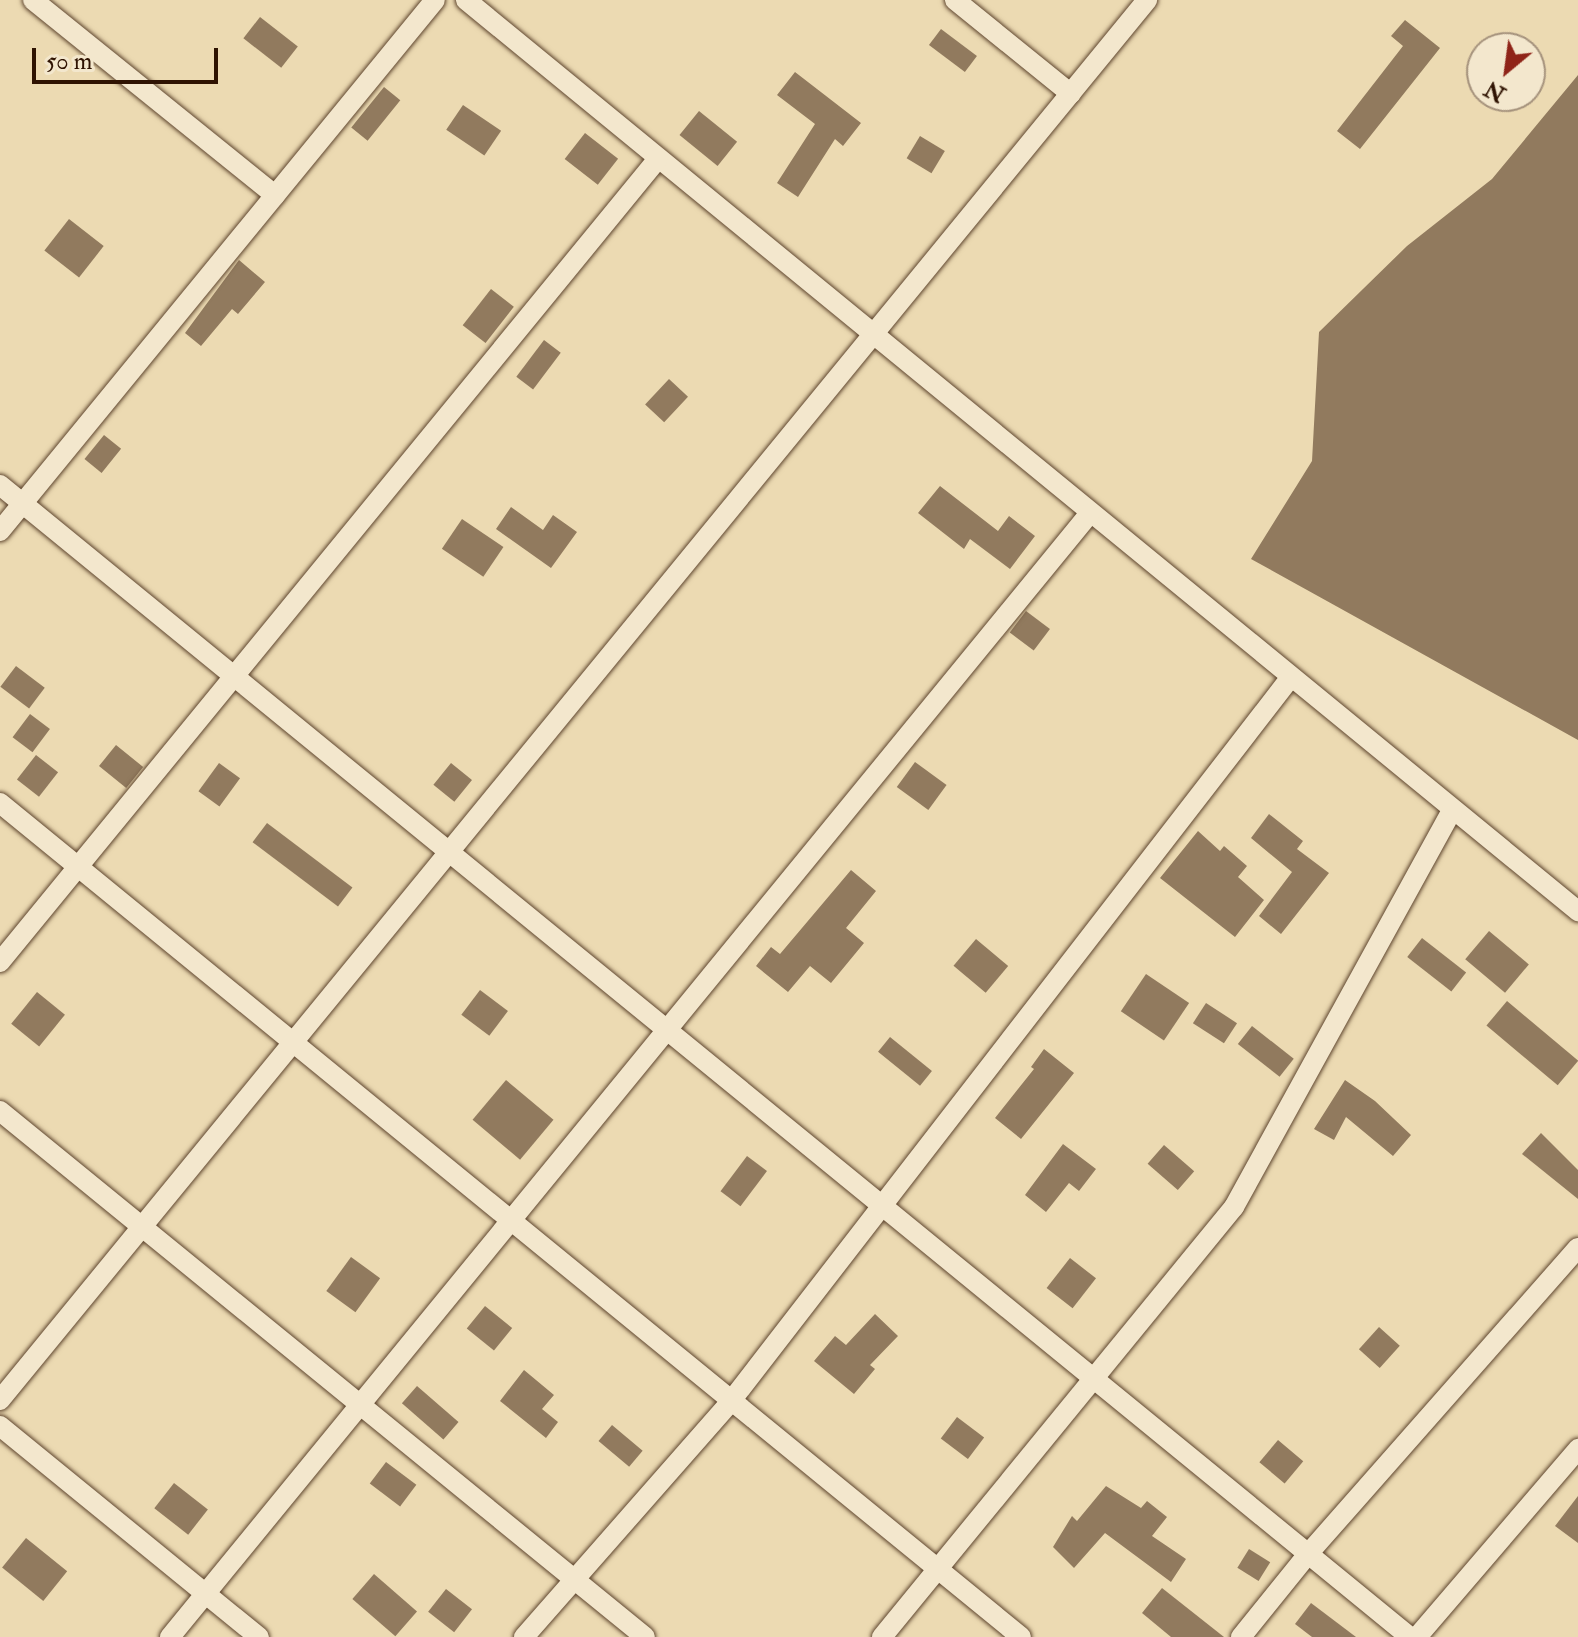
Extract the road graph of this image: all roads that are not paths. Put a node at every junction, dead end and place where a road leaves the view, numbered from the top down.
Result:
1 (33, 0) edge
2 (435, 0) edge
3 (466, 0) edge
4 (955, 0) edge
5 (1147, 0) edge
6 (1071, 94) junction
7 (657, 160) junction
8 (275, 195) junction
9 (872, 335) junction
10 (0, 485) edge
11 (23, 503) junction
12 (1090, 513) junction
13 (0, 531) edge
14 (1291, 677) junction
15 (232, 678) junction
16 (0, 803) edge
17 (1453, 809) junction
18 (448, 853) junction
19 (77, 867) junction
20 (1578, 911) edge
21 (0, 962) edge
22 (667, 1030) junction
23 (293, 1043) junction
24 (0, 1111) edge
25 (884, 1204) junction
26 (512, 1219) junction
27 (142, 1227) junction
28 (1578, 1248) edge
29 (1093, 1379) junction
30 (0, 1400) edge
31 (731, 1401) junction
32 (360, 1405) junction
33 (0, 1426) edge
34 (1578, 1449) edge
35 (1308, 1554) junction
36 (938, 1569) junction
37 (573, 1578) junction
38 (205, 1594) junction
39 (170, 1637) edge
40 (259, 1637) edge
41 (524, 1637) edge
42 (645, 1637) edge
43 (882, 1637) edge
44 (1021, 1637) edge
45 (1241, 1637) edge
46 (1410, 1637) edge
47 (1417, 1637) edge

1 - 8 street
2 - 8 street
3 - 7 street
4 - 6 street
5 - 6 street
6 - 9 street
7 - 9 street
7 - 15 street
8 - 11 street
9 - 12 street
9 - 18 street
10 - 11 street
11 - 13 street
11 - 15 street
12 - 14 street
12 - 22 street
14 - 17 street
14 - 25 street
15 - 18 street
15 - 19 street
16 - 19 street
17 - 20 street
17 - 29 street
18 - 22 street
18 - 23 street
19 - 21 street
19 - 23 street
22 - 25 street
22 - 26 street
23 - 26 street
23 - 27 street
24 - 27 street
25 - 29 street
25 - 31 street
26 - 31 street
26 - 32 street
27 - 30 street
27 - 32 street
28 - 35 street
29 - 35 street
29 - 36 street
31 - 36 street
31 - 37 street
32 - 37 street
32 - 38 street
33 - 38 street
34 - 47 street
35 - 45 street
35 - 46 street
36 - 43 street
36 - 44 street
37 - 41 street
37 - 42 street
38 - 39 street
38 - 40 street

